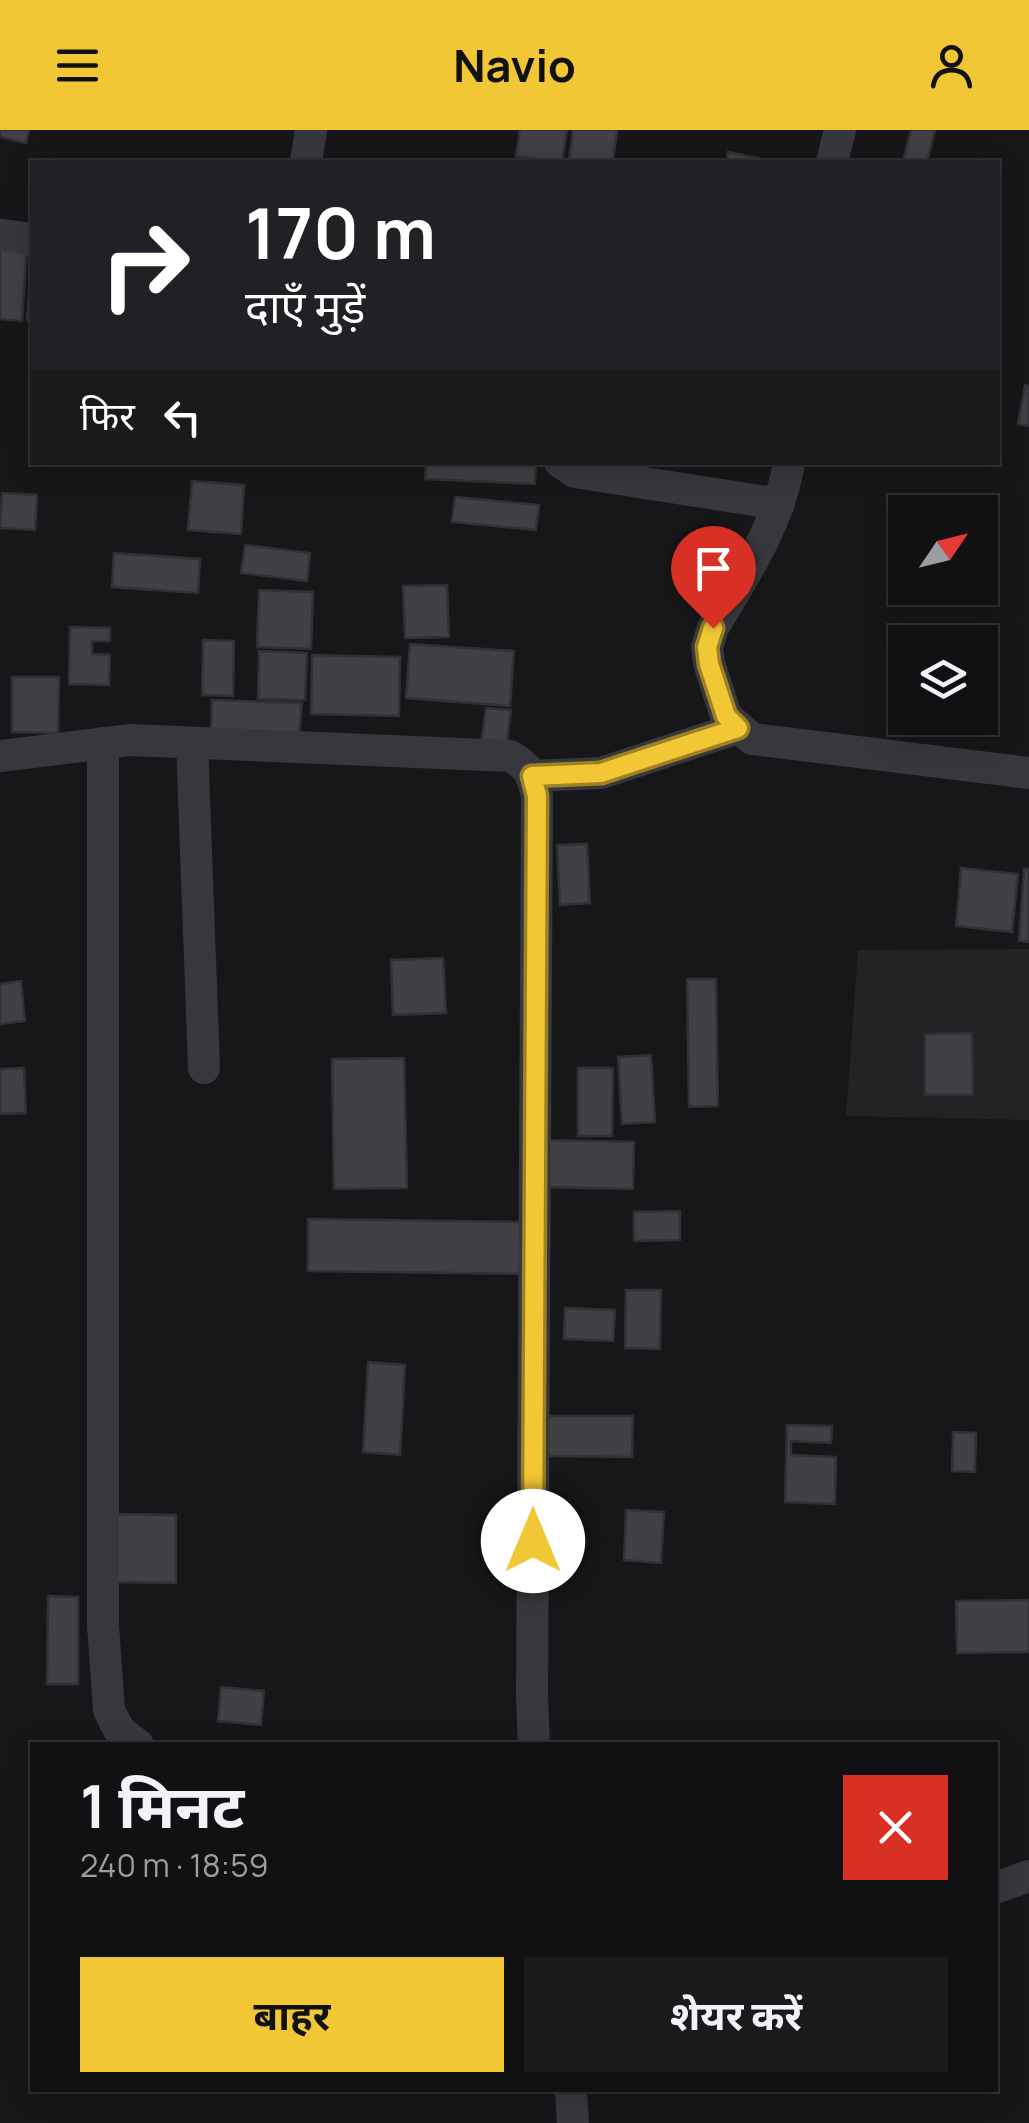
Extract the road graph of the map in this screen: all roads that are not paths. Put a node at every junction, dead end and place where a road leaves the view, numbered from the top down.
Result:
1 (311, 130) edge
2 (840, 130) edge
3 (306, 160) edge
4 (832, 160) edge
5 (0, 234) edge
6 (30, 239) edge
7 (564, 465) edge
8 (788, 465) edge
9 (779, 504) junction
10 (738, 728) junction
11 (192, 743) junction
12 (103, 744) junction
13 (0, 756) edge
14 (1029, 773) edge
15 (532, 776) junction
16 (204, 1068) dead end
17 (134, 1742) edge
18 (534, 1742) edge
19 (1029, 1876) edge
20 (998, 1887) edge
21 (571, 2092) edge
22 (573, 2123) edge

1 - 3 street
2 - 4 street
5 - 6 street
7 - 9 street
8 - 9 street
9 - 10 street
10 - 14 street
10 - 15 street
11 - 12 street
11 - 15 street
11 - 16 street
12 - 13 street
12 - 17 street
15 - 18 street
19 - 20 street
21 - 22 street

